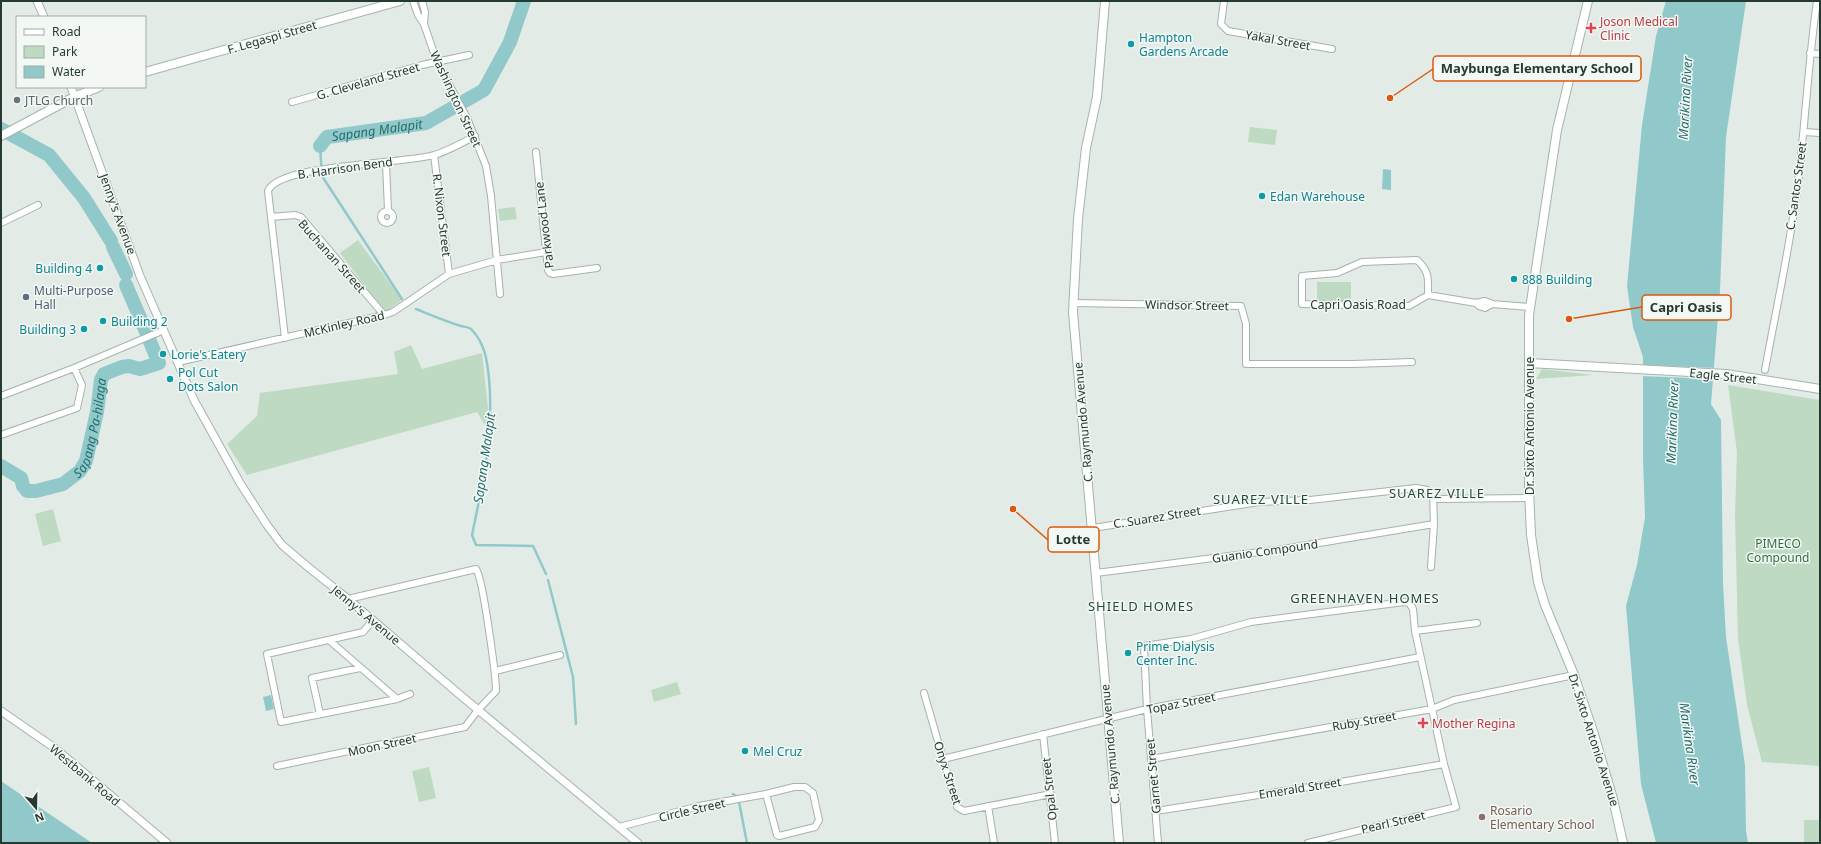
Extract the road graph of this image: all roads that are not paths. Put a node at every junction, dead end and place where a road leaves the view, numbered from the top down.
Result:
1 (38, 1) edge
2 (400, 1) edge
3 (413, 1) edge
4 (422, 1) edge
5 (1105, 1) edge
6 (1224, 1) edge
7 (1588, 1) edge
8 (1817, 1) edge
9 (44, 16) edge
10 (424, 24) junction
11 (1332, 49) dead end
12 (1810, 53) junction
13 (1820, 54) edge
14 (469, 55) dead end
15 (437, 62) junction
16 (146, 72) edge
17 (71, 88) edge
18 (96, 88) edge
19 (74, 97) junction
20 (292, 102) dead end
21 (1804, 132) junction
22 (1820, 133) edge
23 (1, 136) edge
24 (475, 136) junction
25 (536, 152) dead end
26 (434, 155) junction
27 (386, 163) junction
28 (38, 205) dead end
29 (388, 210) dead end
30 (271, 217) junction
31 (1, 223) edge
32 (546, 252) junction
33 (497, 260) junction
34 (597, 268) dead end
35 (449, 274) junction
36 (500, 294) dead end
37 (1428, 295) junction
38 (1074, 303) junction
39 (1530, 306) junction
40 (384, 315) junction
41 (164, 330) junction
42 (285, 338) junction
43 (178, 362) junction
44 (1412, 362) dead end
45 (1529, 364) junction
46 (74, 368) junction
47 (1765, 370) dead end
48 (1820, 389) edge
49 (1, 396) edge
50 (1, 435) edge
51 (1432, 494) junction
52 (1529, 498) junction
53 (1434, 524) junction
54 (1093, 528) junction
55 (1431, 567) dead end
56 (1096, 573) junction
57 (348, 599) junction
58 (373, 620) junction
59 (1477, 623) dead end
60 (1415, 631) junction
61 (330, 640) junction
62 (560, 655) dead end
63 (1420, 657) junction
64 (360, 668) junction
65 (495, 671) junction
66 (1574, 675) junction
67 (410, 694) dead end
68 (924, 694) dead end
69 (397, 699) junction
70 (1147, 709) junction
71 (1432, 709) junction
72 (478, 710) junction
73 (1, 711) edge
74 (320, 714) junction
75 (1108, 718) junction
76 (1043, 734) junction
77 (943, 759) junction
78 (1151, 759) junction
79 (1444, 764) junction
80 (278, 766) dead end
81 (766, 794) junction
82 (1051, 794) junction
83 (988, 806) junction
84 (1156, 811) junction
85 (619, 827) junction
86 (167, 843) edge
87 (638, 843) edge
88 (992, 843) edge
89 (1055, 843) edge
90 (1118, 843) edge
91 (1158, 843) edge
92 (1308, 843) edge
93 (1623, 843) edge

1 - 9 street
2 - 16 main road, F. Legaspi Street
3 - 10 street, Washington Street
4 - 10 street, Washington Street
5 - 38 main road, C. Raymundo Avenue
6 - 11 street, Yakal Street
7 - 39 main road, Dr. Sixto Antonio Avenue
8 - 12 street, C. Santos Street
10 - 15 street, Washington Street
12 - 13 street
12 - 21 street, C. Santos Street
14 - 15 street, G. Cleveland Street
15 - 20 street, G. Cleveland Street
15 - 24 street, Washington Street
17 - 19 street, Jenny's Avenue
18 - 19 main road
19 - 23 main road
19 - 41 street, Jenny's Avenue
21 - 22 street
21 - 47 street, C. Santos Street
24 - 26 street, B. Harrison Bend
24 - 33 street, Washington Street
25 - 32 street, Parkwood Lane
26 - 27 street, B. Harrison Bend
26 - 35 street, R. Nixon Street
27 - 29 street
27 - 30 street, B. Harrison Bend
28 - 31 street
30 - 40 street, Buchanan Street
30 - 42 street, B. Harrison Bend
32 - 33 street, McKinley Road
32 - 34 street, Parkwood Lane
33 - 35 street, McKinley Road
33 - 36 street, Washington Street
35 - 40 street, McKinley Road
37 - 37 street, Capri Oasis Road
37 - 39 street
38 - 44 street, Windsor Street
38 - 54 main road, C. Raymundo Avenue
39 - 45 main road, Dr. Sixto Antonio Avenue
40 - 42 street, McKinley Road
41 - 43 street, Jenny's Avenue
41 - 46 street
42 - 43 street, McKinley Road
43 - 57 street, Jenny's Avenue
45 - 48 main road, Eagle Street
45 - 52 main road, Dr. Sixto Antonio Avenue
46 - 49 street
46 - 50 street
51 - 52 street, C. Suarez Street
51 - 53 street
51 - 54 street, C. Suarez Street
52 - 66 main road, Dr. Sixto Antonio Avenue
53 - 55 street
53 - 56 street, Guanio Compound
54 - 56 main road, C. Raymundo Avenue
56 - 75 main road, C. Raymundo Avenue
57 - 58 street, Jenny's Avenue
57 - 65 street, Moon Street
58 - 61 street
58 - 72 street, Jenny's Avenue
59 - 60 street
60 - 63 street
60 - 70 street, Garnet Street
61 - 64 street
61 - 74 street
62 - 65 street
63 - 70 street, Topaz Street
63 - 71 street
64 - 69 street
64 - 74 street
65 - 72 street, Moon Street
66 - 71 street, Ruby Street
66 - 93 main road, Dr. Sixto Antonio Avenue
67 - 69 street
68 - 77 street, Onyx Street
69 - 74 street
70 - 75 street, Topaz Street
70 - 78 street, Garnet Street
71 - 78 street, Ruby Street
71 - 79 street
72 - 80 street, Moon Street
72 - 85 street, Jenny's Avenue
73 - 86 street, Westbank Road
75 - 76 street, Topaz Street
75 - 90 main road, C. Raymundo Avenue
76 - 77 street, Topaz Street
76 - 82 street, Opal Street
77 - 83 street, Onyx Street
78 - 84 street, Garnet Street
79 - 84 street, Emerald Street
79 - 92 street, Pearl Street
81 - 81 street, Circle Street
81 - 85 street, Circle Street
82 - 83 street, Onyx Street
82 - 89 street, Opal Street
83 - 88 street
84 - 91 street, Garnet Street
85 - 87 street, Jenny's Avenue

